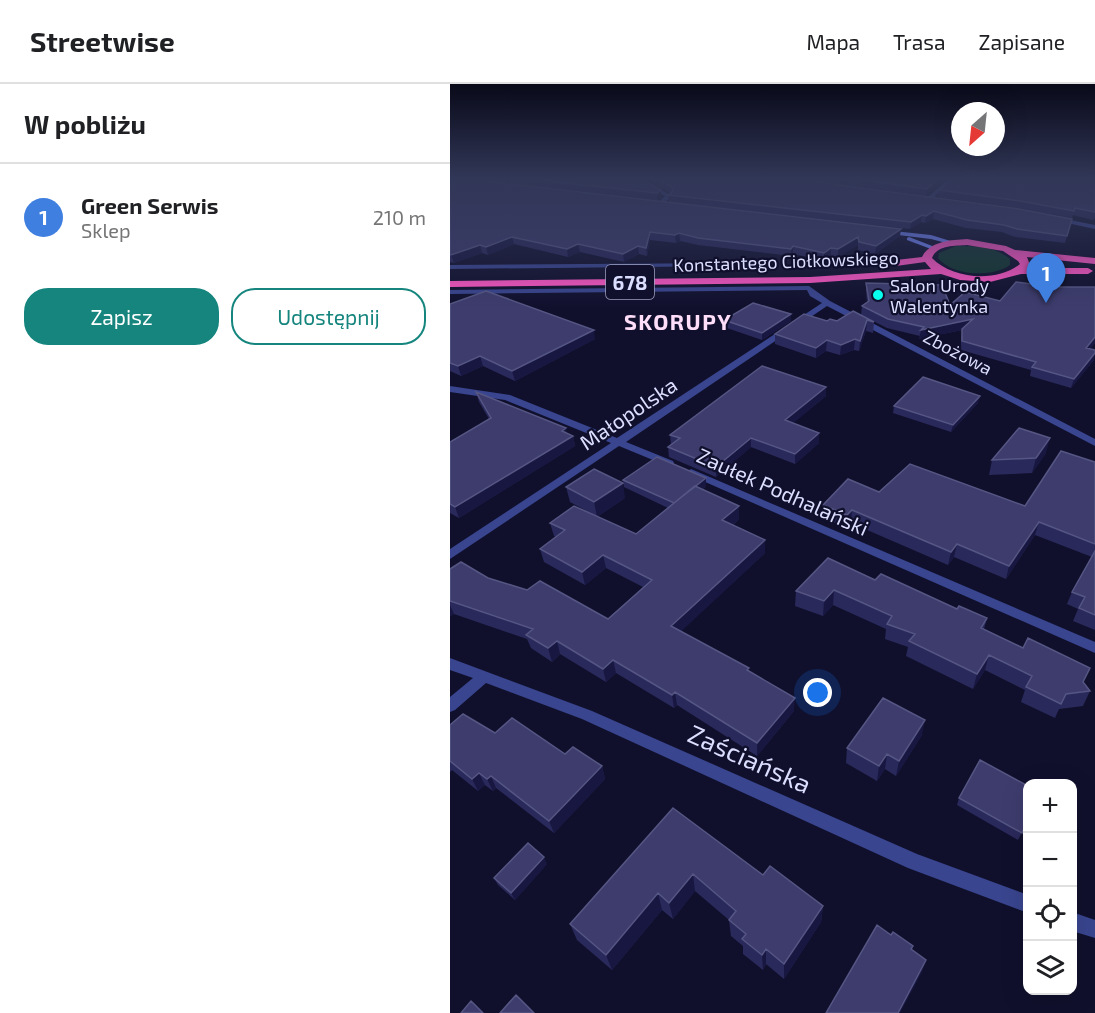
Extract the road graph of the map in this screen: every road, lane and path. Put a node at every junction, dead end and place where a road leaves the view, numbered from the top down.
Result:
1 (1071, 222) edge
2 (1095, 227) edge
3 (876, 231) edge
4 (887, 233) junction
5 (954, 243) junction
6 (933, 248) junction
7 (1016, 253) junction
8 (927, 259) junction
9 (1095, 261) edge
10 (732, 264) dead end
11 (450, 267) edge
12 (942, 271) junction
13 (1021, 271) junction
14 (1095, 271) edge
15 (450, 275) edge
16 (450, 284) edge
17 (450, 291) edge
18 (827, 303) junction
19 (450, 389) edge
20 (621, 442) junction
21 (1095, 443) edge
22 (450, 555) edge
23 (1095, 648) edge
24 (450, 664) edge
25 (484, 678) junction
26 (450, 706) edge
27 (1023, 902) edge
28 (1077, 923) edge
29 (1095, 929) edge

1 - 2 street
3 - 4 street
4 - 5 street
4 - 6 street
5 - 6 highway
5 - 7 highway
6 - 8 highway
7 - 9 highway
7 - 13 highway
8 - 12 highway, 678
8 - 15 highway, Konstantego Ciołkowskiego / 678
10 - 11 street
12 - 13 highway, 678
12 - 16 highway, Konstantego Ciołkowskiego / 678
13 - 14 highway, 678
17 - 18 street, Zbożowa
18 - 20 street, Małopolska
18 - 21 street, Zbożowa
19 - 20 street, Zaułek Podhalański
20 - 22 street, Małopolska
20 - 23 street, Zaułek Podhalański
24 - 25 street, Zaściańska
25 - 26 street
25 - 27 street, Zaściańska
28 - 29 street

